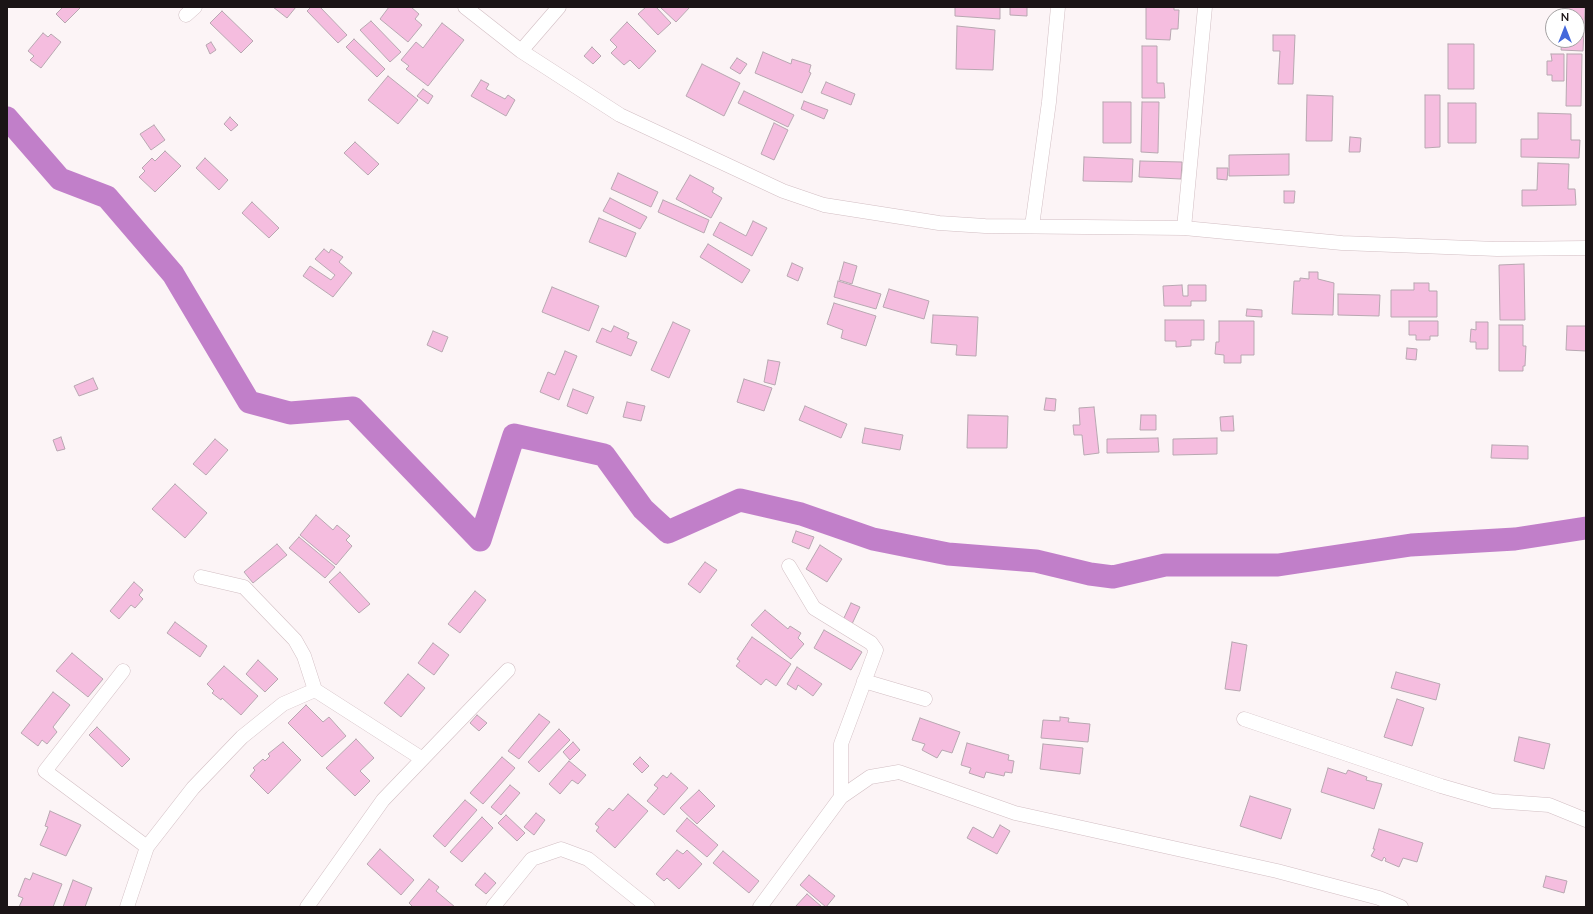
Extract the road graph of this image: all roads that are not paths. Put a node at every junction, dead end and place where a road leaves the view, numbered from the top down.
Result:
1 (466, 7) edge
2 (559, 7) edge
3 (1058, 7) edge
4 (1205, 7) edge
5 (522, 51) junction
6 (1032, 226) junction
7 (1184, 228) junction
8 (1586, 248) edge
9 (789, 566) dead end
10 (200, 577) dead end
11 (508, 670) dead end
12 (123, 671) dead end
13 (864, 681) junction
14 (315, 690) junction
15 (925, 699) dead end
16 (1244, 719) dead end
17 (421, 758) junction
18 (841, 797) junction
19 (1586, 820) edge
20 (147, 846) junction
21 (127, 907) edge
22 (307, 907) edge
23 (493, 907) edge
24 (648, 907) edge
25 (760, 907) edge
26 (1401, 907) edge

1 - 5 street
2 - 5 street
3 - 6 street
4 - 7 street
5 - 6 street
6 - 7 street
7 - 8 street
9 - 13 street
10 - 14 street
11 - 17 street
12 - 20 street
13 - 15 street
13 - 18 street
14 - 17 street
14 - 20 street
16 - 19 street
17 - 22 street
18 - 25 street
18 - 26 street
20 - 21 street
23 - 24 street

